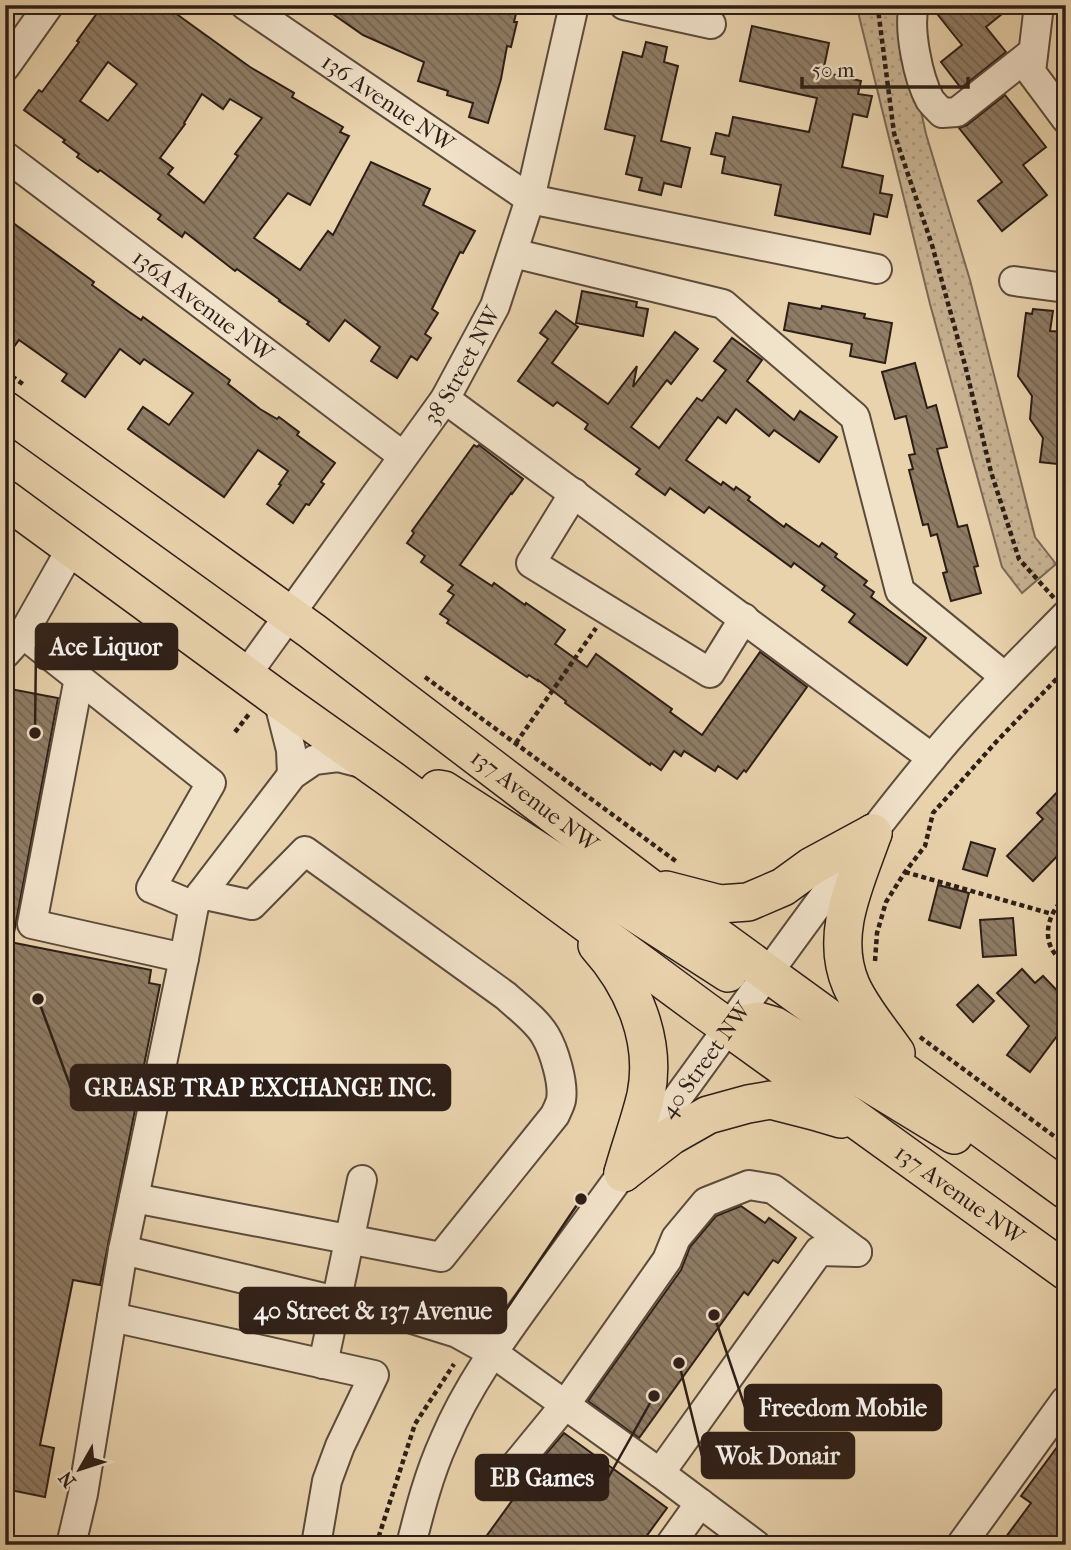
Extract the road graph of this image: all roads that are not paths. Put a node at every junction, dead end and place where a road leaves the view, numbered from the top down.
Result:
1 (49, 5) edge
2 (245, 5) edge
3 (574, 5) edge
4 (624, 5) edge
5 (914, 5) edge
6 (1039, 5) edge
7 (711, 24) dead end
8 (1033, 52) junction
9 (5, 67) edge
10 (1066, 119) edge
11 (5, 156) edge
12 (530, 199) junction
13 (513, 253) junction
14 (877, 269) dead end
15 (1014, 281) dead end
16 (1066, 288) edge
17 (445, 400) junction
18 (5, 410) edge
19 (403, 456) junction
20 (574, 493) junction
21 (5, 499) edge
22 (71, 549) junction
23 (1061, 607) edge
24 (288, 615) junction
25 (744, 618) junction
26 (14, 644) edge
27 (246, 675) junction
28 (1005, 677) junction
29 (79, 678) junction
30 (278, 699) junction
31 (932, 758) junction
32 (382, 773) junction
33 (292, 775) junction
34 (873, 833) junction
35 (646, 885) junction
36 (197, 900) junction
37 (566, 910) junction
38 (184, 958) junction
39 (766, 973) junction
40 (729, 1027) junction
41 (912, 1078) junction
42 (867, 1128) junction
43 (622, 1173) junction
44 (362, 1180) dead end
45 (1066, 1190) edge
46 (134, 1198) junction
47 (1066, 1203) edge
48 (349, 1240) junction
49 (123, 1250) junction
50 (1066, 1271) edge
51 (336, 1301) junction
52 (112, 1317) junction
53 (493, 1353) junction
54 (323, 1364) junction
55 (1065, 1401) edge
56 (565, 1405) junction
57 (660, 1473) junction
58 (505, 1478) dead end
59 (700, 1503) junction
60 (74, 1544) edge
61 (316, 1545) edge
62 (411, 1545) edge
63 (670, 1545) edge
64 (756, 1545) edge
65 (961, 1545) edge

1 - 9 street
2 - 12 street, 136 Avenue NW
3 - 12 street, 38 Street NW
4 - 7 street
5 - 8 street
6 - 8 street
8 - 10 street
11 - 19 street, 136A Avenue NW
12 - 13 street, 38 Street NW
12 - 14 street
13 - 17 street, 38 Street NW
13 - 28 street
15 - 16 street
17 - 19 street, 38 Street NW
17 - 20 street
18 - 24 main road, 137 Avenue NW
19 - 24 street, 38 Street NW
20 - 25 street
20 - 25 street
21 - 22 main road, 137 Avenue NW
22 - 26 street
22 - 27 main road, 137 Avenue NW
23 - 28 street, 40 Street NW
24 - 27 street, 38 Street NW
24 - 35 main road, 137 Avenue NW
25 - 31 street
26 - 29 street
27 - 30 main road, 137 Avenue NW
28 - 31 street, 40 Street NW
29 - 36 street
29 - 38 street
30 - 32 main road, 137 Avenue NW
30 - 33 street
31 - 34 street, 40 Street NW
32 - 33 street
32 - 37 main road, 137 Avenue NW
32 - 39 main road
33 - 36 street
34 - 35 main road
34 - 39 street, 40 Street NW
34 - 41 main road
35 - 39 main road, 137 Avenue NW
36 - 38 street
36 - 48 street
37 - 40 main road, 137 Avenue NW
37 - 43 main road
38 - 46 street
39 - 40 street, 40 Street NW
39 - 41 main road, 137 Avenue NW
40 - 42 main road, 137 Avenue NW
40 - 43 street, 40 Street NW
40 - 47 main road
41 - 45 main road, 137 Avenue NW
42 - 43 main road
42 - 50 main road, 137 Avenue NW
43 - 53 street, 40 Street NW
44 - 48 street
46 - 48 street
46 - 49 street
48 - 51 street
49 - 51 street
49 - 52 street
51 - 53 street
51 - 54 street
52 - 54 street
52 - 60 street
53 - 56 street
53 - 62 street, 40 Street NW
54 - 61 street
55 - 65 street
56 - 57 street
56 - 57 street
56 - 58 street
57 - 59 street
59 - 63 street
59 - 64 street

